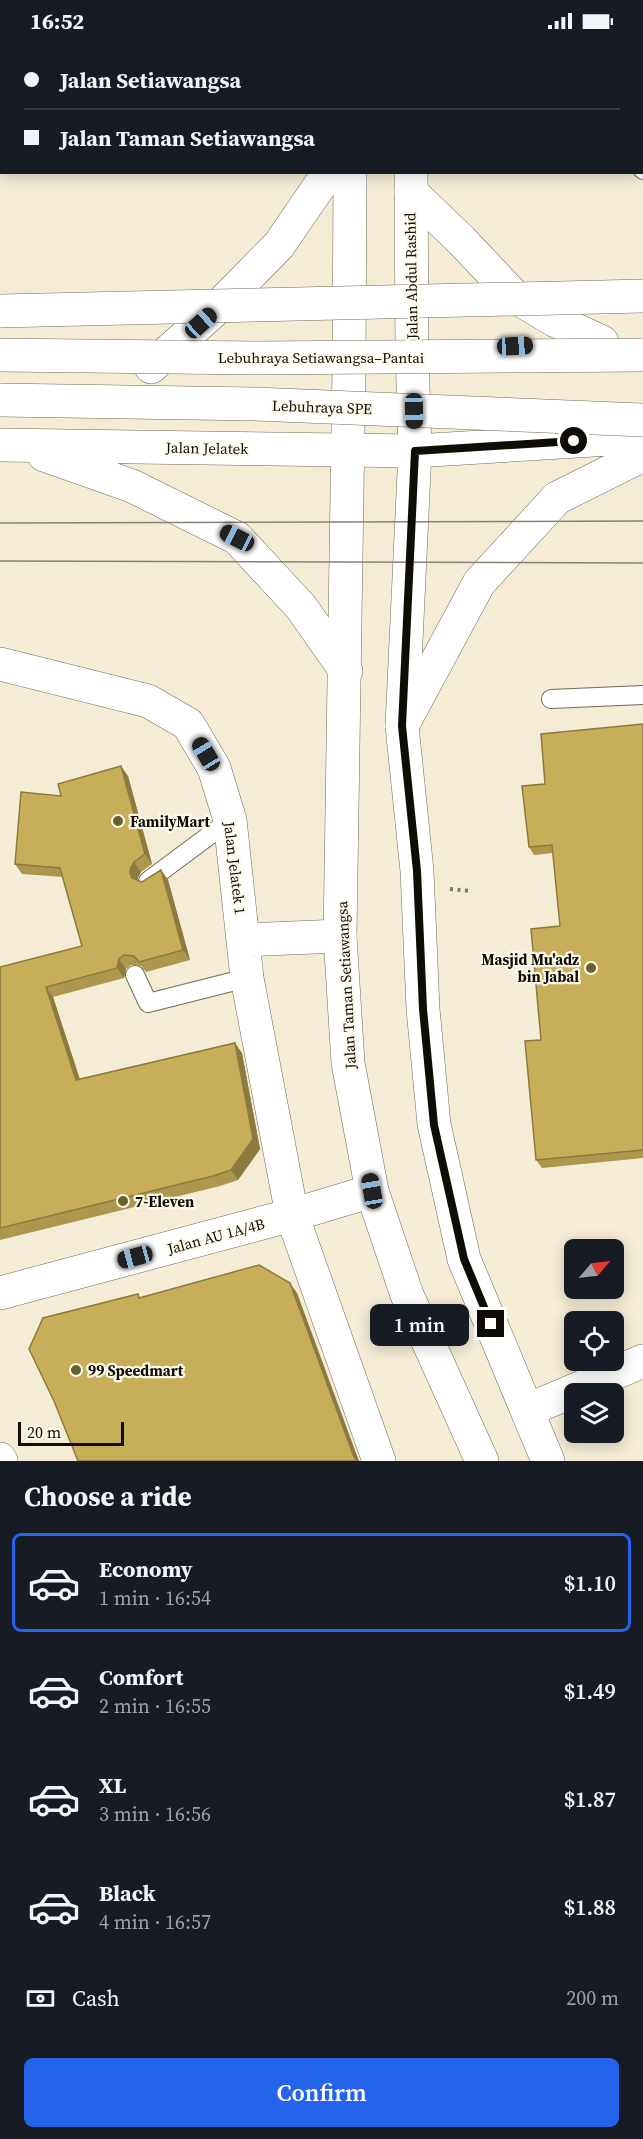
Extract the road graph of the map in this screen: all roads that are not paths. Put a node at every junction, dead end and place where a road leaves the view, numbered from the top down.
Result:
1 (328, 174) edge
2 (350, 174) edge
3 (411, 182) edge
4 (643, 296) edge
5 (0, 311) edge
6 (643, 340) edge
7 (602, 342) junction
8 (412, 351) junction
9 (0, 355) edge
10 (643, 355) edge
11 (151, 367) junction
12 (349, 367) junction
13 (0, 400) edge
14 (643, 420) edge
15 (643, 437) edge
16 (9, 446) edge
17 (349, 449) junction
18 (415, 451) junction
19 (643, 455) edge
20 (0, 664) edge
21 (346, 671) junction
22 (643, 695) edge
23 (551, 699) dead end
24 (402, 726) junction
25 (230, 820) junction
26 (148, 881) edge
27 (340, 936) junction
28 (244, 940) junction
29 (135, 975) edge
30 (247, 978) junction
31 (372, 1191) junction
32 (292, 1215) junction
33 (0, 1293) edge
34 (643, 1360) edge
35 (528, 1410) junction
36 (379, 1461) edge
37 (482, 1461) edge
38 (548, 1461) edge

1 - 11 main road
2 - 12 main road
3 - 7 main road
3 - 8 main road, Jalan Abdul Rashid
4 - 5 main road, bridge
6 - 7 main road
7 - 8 main road
8 - 12 main road
8 - 18 main road, Jalan Abdul Rashid
9 - 10 main road, Lebuhraya Setiawangsa–Pantai, bridge
9 - 11 main road
11 - 12 main road
12 - 17 main road
13 - 14 main road, Lebuhraya SPE, bridge
15 - 18 main road, Jalan Jelatek
16 - 17 main road, Jalan Jelatek
16 - 21 main road
17 - 18 main road, Jalan Jelatek
17 - 21 main road, Jalan Taman Setiawangsa
18 - 24 main road
19 - 24 main road
20 - 25 main road, Jalan Jelatek 1
21 - 27 main road, Jalan Taman Setiawangsa
22 - 23 lane
24 - 35 main road
25 - 26 lane
25 - 28 main road, Jalan Jelatek 1
27 - 28 main road
27 - 31 main road, Jalan Taman Setiawangsa
28 - 30 main road, Jalan Jelatek 1
29 - 30 lane
30 - 32 main road, Jalan Jelatek 1
31 - 32 main road, Jalan AU 1A/4B
31 - 37 main road, Jalan Taman Setiawangsa
32 - 33 main road, Jalan AU 1A/4B
32 - 36 main road
34 - 35 main road
35 - 38 main road

